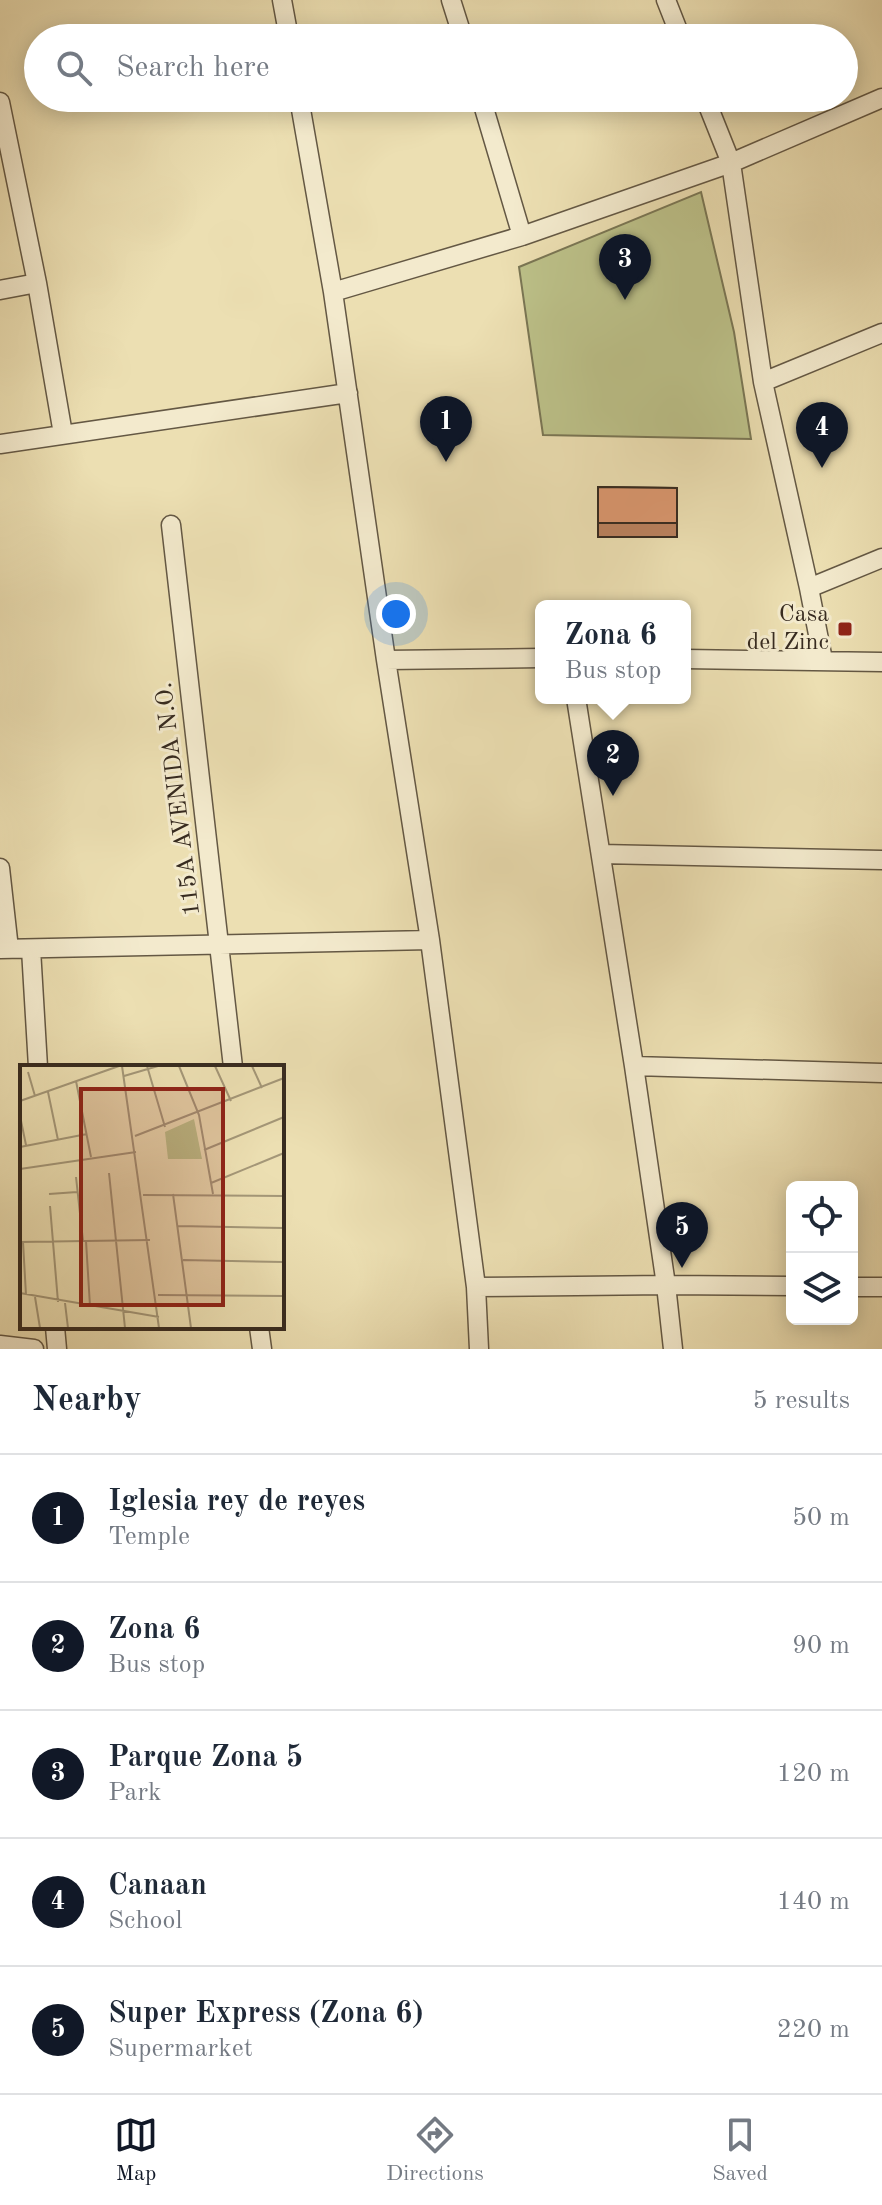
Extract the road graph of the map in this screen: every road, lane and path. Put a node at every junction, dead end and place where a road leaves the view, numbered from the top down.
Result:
1 (282, 0) edge
2 (451, 0) edge
3 (666, 0) edge
4 (286, 24) edge
5 (459, 24) edge
6 (675, 24) edge
7 (882, 98) edge
8 (0, 102) edge
9 (858, 108) edge
10 (301, 112) edge
11 (485, 112) edge
12 (711, 112) edge
13 (849, 112) edge
14 (731, 163) junction
15 (522, 236) junction
16 (37, 283) junction
17 (0, 290) edge
18 (333, 292) junction
19 (882, 333) edge
20 (763, 382) junction
21 (348, 393) junction
22 (63, 434) junction
23 (0, 444) edge
24 (171, 525) dead end
25 (882, 558) edge
26 (809, 588) junction
27 (535, 658) edge
28 (691, 659) edge
29 (386, 660) junction
30 (823, 660) junction
31 (882, 662) edge
32 (577, 704) edge
33 (601, 854) junction
34 (882, 860) edge
35 (0, 868) edge
36 (430, 940) junction
37 (220, 945) junction
38 (4, 949) edge
39 (31, 949) junction
40 (38, 1065) edge
41 (233, 1065) edge
42 (634, 1066) junction
43 (882, 1073) edge
44 (666, 1285) junction
45 (786, 1286) edge
46 (476, 1287) junction
47 (858, 1287) edge
48 (882, 1287) edge
49 (55, 1329) edge
50 (259, 1329) edge
51 (0, 1345) edge
52 (34, 1349) edge
53 (57, 1349) edge
54 (262, 1349) edge
55 (479, 1349) edge
56 (673, 1349) edge

1 - 4 street
2 - 5 street
3 - 6 street
7 - 9 street
8 - 16 street
10 - 18 street
11 - 15 street
12 - 14 street
13 - 14 street
14 - 15 street
14 - 20 street
15 - 18 street
16 - 17 street
16 - 22 street
18 - 21 street
19 - 20 street
20 - 26 street
21 - 22 street
21 - 29 street
22 - 23 street
24 - 37 street, 115A AVENIDA N.O.
25 - 26 street
26 - 30 street
27 - 29 street
28 - 30 street
29 - 36 street
30 - 31 street
32 - 33 street
33 - 34 street
33 - 42 street
35 - 38 street
36 - 37 street
36 - 46 street
37 - 39 street
37 - 41 street, 115A AVENIDA N.O.
38 - 39 street
39 - 40 street
42 - 43 street
42 - 44 street
44 - 45 street
44 - 46 street
44 - 56 street
46 - 55 street
47 - 48 street
49 - 53 street
50 - 54 street
51 - 52 street

